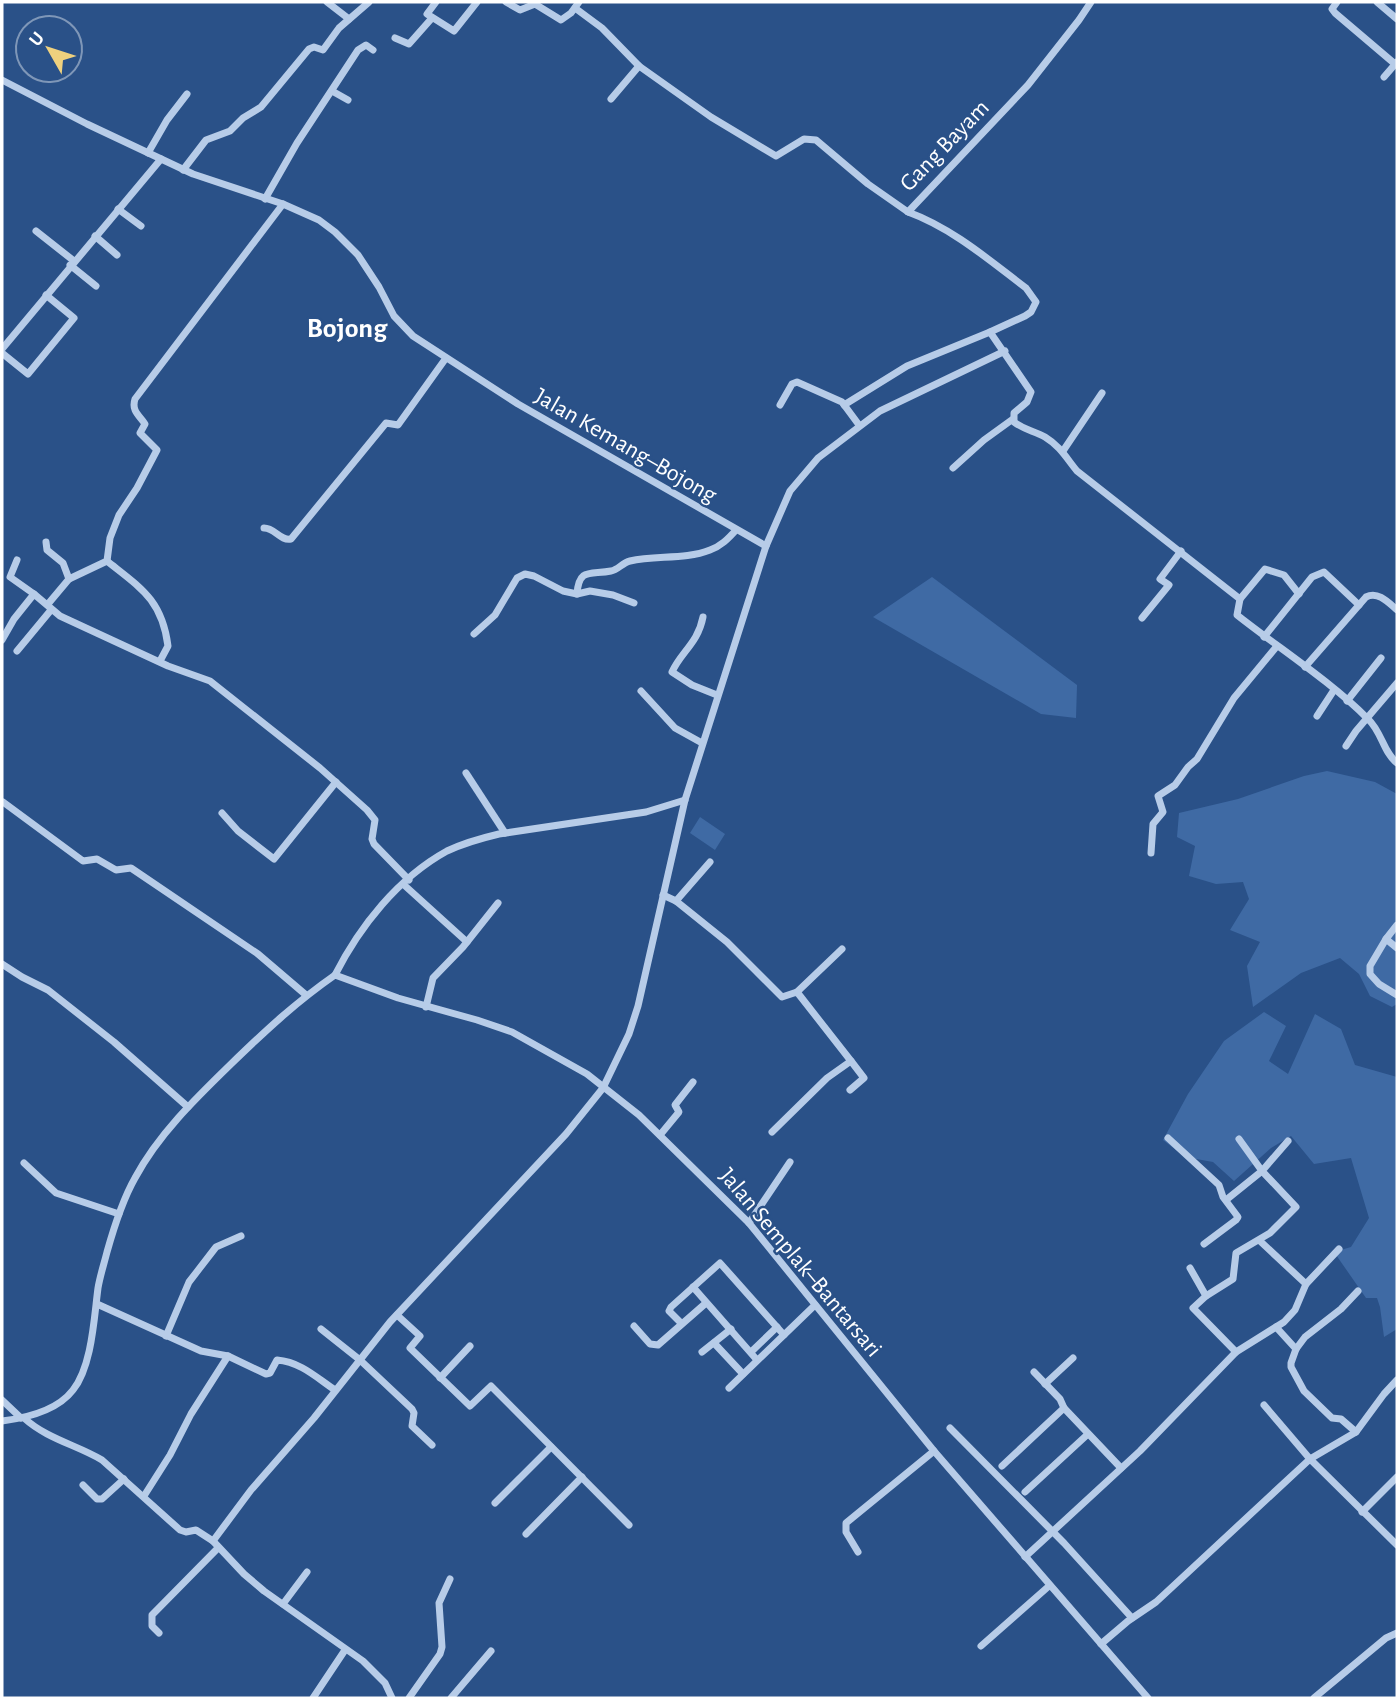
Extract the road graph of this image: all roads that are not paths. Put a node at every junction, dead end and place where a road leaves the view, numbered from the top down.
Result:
1 (327, 2) edge
2 (369, 2) edge
3 (436, 2) edge
4 (477, 2) edge
5 (506, 2) edge
6 (1091, 2) edge
7 (1337, 2) edge
8 (1377, 2) edge
9 (577, 5) edge
10 (432, 18) junction
11 (349, 19) junction
12 (1397, 19) edge
13 (396, 38) dead end
14 (373, 50) dead end
15 (1396, 63) edge
16 (639, 66) junction
17 (1384, 77) dead end
18 (2, 80) edge
19 (332, 91) junction
20 (187, 94) dead end
21 (611, 99) dead end
22 (348, 100) dead end
23 (148, 153) junction
24 (161, 159) junction
25 (183, 170) junction
26 (265, 199) junction
27 (283, 204) junction
28 (118, 209) junction
29 (908, 212) junction
30 (141, 226) dead end
31 (36, 231) dead end
32 (95, 236) junction
33 (117, 254) dead end
34 (72, 263) junction
35 (96, 286) dead end
36 (46, 295) junction
37 (990, 332) junction
38 (2, 351) edge
39 (1005, 351) junction
40 (446, 358) junction
41 (1102, 393) dead end
42 (780, 405) dead end
43 (844, 405) junction
44 (1013, 419) junction
45 (859, 425) junction
46 (1063, 451) junction
47 (953, 468) dead end
48 (264, 528) dead end
49 (736, 530) junction
50 (46, 542) dead end
51 (766, 546) junction
52 (1181, 551) junction
53 (17, 560) dead end
54 (107, 561) junction
55 (69, 579) junction
56 (34, 594) junction
57 (577, 594) junction
58 (1299, 594) junction
59 (1240, 599) junction
60 (634, 603) dead end
61 (1359, 605) junction
62 (49, 607) junction
63 (1397, 610) edge
64 (703, 617) dead end
65 (1142, 618) dead end
66 (474, 634) dead end
67 (1264, 637) junction
68 (2, 640) edge
69 (1277, 646) junction
70 (17, 651) dead end
71 (1381, 658) dead end
72 (159, 661) junction
73 (1305, 667) junction
74 (1397, 683) edge
75 (1334, 690) junction
76 (641, 691) dead end
77 (717, 695) junction
78 (1347, 701) junction
79 (1317, 716) dead end
80 (1368, 718) junction
81 (702, 743) junction
82 (1346, 746) dead end
83 (1397, 763) edge
84 (466, 774) dead end
85 (336, 782) junction
86 (685, 800) junction
87 (3, 802) edge
88 (222, 813) dead end
89 (505, 833) junction
90 (1151, 853) dead end
91 (710, 862) dead end
92 (406, 882) junction
93 (663, 895) junction
94 (676, 901) junction
95 (498, 903) dead end
96 (1397, 925) edge
97 (1386, 939) junction
98 (467, 942) junction
99 (1397, 948) edge
100 (842, 949) dead end
101 (2, 964) edge
102 (335, 975) junction
103 (797, 992) junction
104 (306, 995) junction
105 (1397, 995) edge
106 (426, 1007) junction
107 (850, 1061) junction
108 (693, 1082) dead end
109 (603, 1088) junction
110 (850, 1090) dead end
111 (188, 1107) junction
112 (772, 1132) dead end
113 (660, 1136) junction
114 (1168, 1138) dead end
115 (1239, 1139) dead end
116 (1288, 1141) dead end
117 (790, 1162) dead end
118 (24, 1163) dead end
119 (1262, 1171) junction
120 (1226, 1200) junction
121 (119, 1214) junction
122 (748, 1223) junction
123 (241, 1236) dead end
124 (1260, 1241) junction
125 (1204, 1244) dead end
126 (1339, 1249) dead end
127 (1190, 1268) dead end
128 (1306, 1284) junction
129 (693, 1287) junction
130 (1358, 1291) dead end
131 (1206, 1296) junction
132 (706, 1303) junction
133 (97, 1304) junction
134 (815, 1305) junction
135 (397, 1315) junction
136 (681, 1323) junction
137 (634, 1326) dead end
138 (1276, 1326) junction
139 (777, 1327) junction
140 (321, 1329) dead end
141 (731, 1329) junction
142 (784, 1335) junction
143 (166, 1336) junction
144 (714, 1343) junction
145 (470, 1346) dead end
146 (1296, 1349) junction
147 (702, 1352) dead end
148 (751, 1352) junction
149 (1236, 1352) junction
150 (228, 1356) junction
151 (1073, 1358) dead end
152 (360, 1360) junction
153 (757, 1360) junction
154 (1034, 1372) dead end
155 (743, 1374) junction
156 (440, 1378) junction
157 (1397, 1380) edge
158 (1045, 1384) junction
159 (729, 1388) dead end
160 (335, 1390) junction
161 (2, 1400) edge
162 (1264, 1405) dead end
163 (1064, 1408) junction
164 (22, 1418) junction
165 (2, 1421) edge
166 (950, 1428) dead end
167 (1356, 1432) junction
168 (1088, 1434) junction
169 (432, 1445) dead end
170 (551, 1447) junction
171 (934, 1451) junction
172 (1310, 1459) junction
173 (1002, 1466) dead end
174 (1121, 1468) junction
175 (582, 1477) junction
176 (1397, 1477) edge
177 (124, 1479) junction
178 (83, 1485) dead end
179 (1025, 1492) dead end
180 (144, 1496) junction
181 (495, 1503) dead end
182 (1362, 1511) junction
183 (629, 1525) dead end
184 (1053, 1531) junction
185 (526, 1534) dead end
186 (216, 1545) junction
187 (1397, 1545) edge
188 (859, 1552) dead end
189 (1025, 1557) junction
190 (307, 1572) dead end
191 (450, 1578) dead end
192 (1049, 1586) junction
193 (283, 1604) junction
194 (1132, 1618) junction
195 (159, 1633) dead end
196 (1397, 1633) edge
197 (1101, 1644) junction
198 (981, 1646) dead end
199 (345, 1650) junction
200 (491, 1651) dead end
201 (313, 1698) edge
202 (391, 1698) edge
203 (409, 1698) edge
204 (451, 1698) edge
205 (1147, 1698) edge
206 (1314, 1698) edge

1 - 11 street
2 - 11 street
3 - 10 street
4 - 10 street
5 - 9 street
6 - 29 street, Gang Bayam
7 - 15 street
8 - 12 street
9 - 16 street
10 - 13 street
11 - 25 street
14 - 19 street
15 - 17 street
16 - 21 street
16 - 29 street
18 - 23 street, Jalan Kemang–Bojong
19 - 22 street
19 - 26 street
20 - 23 street
23 - 24 street, Jalan Kemang–Bojong
24 - 25 street, Jalan Kemang–Bojong
24 - 28 street
25 - 26 street, Jalan Kemang–Bojong
26 - 27 street, Jalan Kemang–Bojong
27 - 40 street, Jalan Kemang–Bojong
27 - 54 street
28 - 30 street
28 - 32 street
29 - 37 street, Gang Bayam
31 - 34 street
32 - 33 street
32 - 34 street
34 - 35 street
34 - 36 street
36 - 38 street
36 - 38 street
37 - 39 street
37 - 43 street
39 - 44 street
39 - 45 street
40 - 48 street
40 - 49 street, Jalan Kemang–Bojong
41 - 46 street
42 - 43 street
43 - 45 street
44 - 46 street
44 - 47 street
45 - 51 street
46 - 52 street
49 - 51 street, Jalan Kemang–Bojong
49 - 57 street
50 - 55 street
51 - 77 street
52 - 59 street
52 - 65 street
53 - 56 street
54 - 55 street
54 - 72 street
55 - 62 street
56 - 62 street
56 - 68 street
57 - 60 street
57 - 66 street
58 - 59 street
58 - 61 street
58 - 67 street
59 - 67 street
61 - 63 street
61 - 73 street
62 - 70 street
62 - 72 street
64 - 77 street
67 - 69 street
69 - 73 street
69 - 90 street
71 - 78 street
72 - 85 street
73 - 75 street
74 - 80 street
75 - 78 street
75 - 79 street
76 - 81 street
77 - 81 street
78 - 80 street
80 - 82 street
80 - 83 street
81 - 86 street
84 - 89 street
85 - 88 street
85 - 92 street
86 - 89 street
86 - 93 street
87 - 104 street
89 - 92 street
91 - 94 street
92 - 98 street
92 - 102 street
93 - 94 street
93 - 109 street
94 - 103 street
95 - 98 street
96 - 97 street
97 - 99 street
97 - 105 street
98 - 106 street
100 - 103 street
101 - 111 street
102 - 104 street
102 - 106 street, Jalan Semplak–Bantarsari
103 - 107 street
104 - 111 street
106 - 109 street, Jalan Semplak–Bantarsari
107 - 110 street
107 - 112 street
108 - 113 street
109 - 113 street, Jalan Semplak–Bantarsari
109 - 135 street
111 - 121 street
113 - 122 street, Jalan Semplak–Bantarsari
114 - 120 street
115 - 119 street
116 - 119 street
117 - 122 street
118 - 121 street
119 - 120 street
119 - 124 street
120 - 125 street
121 - 133 street
122 - 134 street, Jalan Semplak–Bantarsari
123 - 143 street
124 - 128 street
124 - 131 street
126 - 128 street
127 - 131 street
128 - 138 street
129 - 132 street
129 - 136 street
129 - 139 street
130 - 146 street
131 - 149 street
132 - 136 street
132 - 141 street
133 - 143 street
133 - 164 street
134 - 142 street
134 - 171 street, Jalan Semplak–Bantarsari
135 - 152 street
135 - 156 street
136 - 137 street
138 - 146 street
138 - 149 street
139 - 142 street
139 - 148 street
140 - 152 street
141 - 144 street
141 - 148 street
142 - 153 street
143 - 150 street
144 - 147 street
144 - 155 street
145 - 156 street
146 - 167 street
148 - 153 street
149 - 174 street
150 - 160 street
150 - 180 street
151 - 158 street
152 - 160 street
152 - 169 street
153 - 155 street
154 - 158 street
155 - 159 street
156 - 170 street
157 - 167 street
158 - 163 street
160 - 186 street
161 - 164 street
162 - 172 street
163 - 168 street
163 - 173 street
164 - 165 street
164 - 177 street
166 - 184 street
167 - 172 street
168 - 174 street
168 - 179 street
170 - 175 street
170 - 181 street
171 - 188 street
171 - 189 street, Jalan Semplak–Bantarsari
172 - 182 street
172 - 194 street
174 - 184 street
175 - 183 street
175 - 185 street
176 - 182 street
177 - 178 street
177 - 180 street
180 - 186 street
182 - 187 street
184 - 189 street
184 - 194 street
186 - 193 street
186 - 195 street
189 - 192 street, Jalan Semplak–Bantarsari
190 - 193 street
191 - 203 street
192 - 197 street, Jalan Semplak–Bantarsari
192 - 198 street
193 - 199 street
194 - 197 street
196 - 206 street
197 - 205 street, Jalan Semplak–Bantarsari
199 - 201 street
199 - 202 street
200 - 204 street

